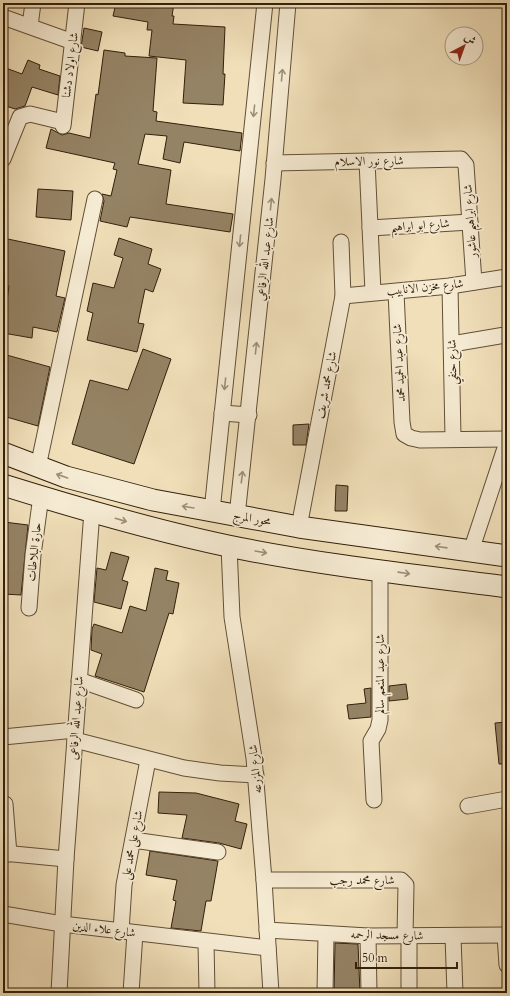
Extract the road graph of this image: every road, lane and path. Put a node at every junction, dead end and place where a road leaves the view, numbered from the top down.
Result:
1 (34, 3) edge
2 (78, 3) edge
3 (266, 3) edge
4 (288, 3) edge
5 (3, 16) edge
6 (30, 26) junction
7 (73, 42) junction
8 (3, 158) edge
9 (367, 161) junction
10 (464, 161) joint
11 (274, 163) junction
12 (95, 200) dead end
13 (470, 222) junction
14 (370, 228) junction
15 (341, 242) dead end
16 (507, 277) edge
17 (474, 282) junction
18 (450, 286) junction
19 (372, 292) junction
20 (396, 292) junction
21 (343, 296) junction
22 (505, 335) dead end
23 (452, 344) junction
24 (222, 413) junction
25 (249, 415) junction
26 (453, 438) junction
27 (507, 441) edge
28 (3, 453) edge
29 (38, 467) junction
30 (3, 485) edge
31 (41, 496) junction
32 (92, 511) junction
33 (212, 511) junction
34 (237, 516) junction
35 (299, 527) junction
36 (229, 546) junction
37 (471, 551) junction
38 (507, 556) edge
39 (380, 570) junction
40 (507, 587) edge
41 (29, 608) dead end
42 (79, 680) junction
43 (136, 700) dead end
44 (75, 735) junction
45 (3, 738) edge
46 (148, 760) junction
47 (256, 776) junction
48 (507, 799) edge
49 (374, 800) dead end
50 (5, 804) dead end
51 (468, 806) dead end
52 (133, 840) junction
53 (218, 852) dead end
54 (6, 853) edge
55 (66, 859) junction
56 (264, 880) junction
57 (3, 914) edge
58 (62, 924) junction
59 (267, 930) junction
60 (128, 932) junction
61 (326, 934) junction
62 (506, 935) edge
63 (368, 936) junction
64 (407, 936) junction
65 (454, 936) junction
66 (206, 942) junction
67 (268, 948) junction
68 (507, 965) edge
69 (59, 993) edge
70 (131, 993) edge
71 (207, 993) edge
72 (271, 993) edge
73 (325, 993) edge
74 (369, 993) edge
75 (409, 993) edge
76 (455, 993) edge

1 - 6 street
2 - 7 street, شارع اولاد دشنا
3 -> 24 street
11 -> 4 street, شارع عبد الله الرفاعي
5 - 6 street
6 - 7 street
7 - 8 street, شارع اولاد دشنا
9 - 10 street, شارع نور الاسلام
9 - 11 street, شارع نور الاسلام
9 - 14 street
10 - 13 street, شارع ابراهيم عاشور
25 -> 11 street, شارع عبد الله الرفاعي
12 - 29 street
13 - 14 street, شارع ابو ابراهيم
13 - 17 street, شارع ابراهيم عاشور
14 - 19 street
15 - 21 street, شارع محمد شريف
16 - 17 street, شارع مخزن الانابيب
17 - 18 street, شارع مخزن الانابيب
18 - 20 street, شارع مخزن الانابيب
18 - 23 street, شارع حنفي
19 - 20 street, شارع مخزن الانابيب
19 - 21 street, شارع مخزن الانابيب
20 - 26 street, شارع عبد الحميد محمد
21 - 35 street, شارع محمد شريف
22 - 23 street
23 - 26 street, شارع حنفي
24 - 25 street
24 - 33 street
34 -> 25 street, شارع عبد الله الرفاعي
26 - 27 street
27 - 37 street
28 - 29 main road, محور المرج
33 -> 29 main road, محور المرج
30 - 31 main road
31 - 32 main road
31 - 41 street, حارة البلاطات
32 -> 36 main road
32 - 42 street, شارع عبد الله الرفاعى
33 - 34 main road, محور المرج
34 - 35 main road, محور المرج
37 -> 35 main road, محور المرج
36 -> 39 main road
36 - 47 street, شارع المزرعه
37 - 38 main road, محور المرج
39 -> 40 main road
39 - 49 street, شارع عبد المنعم سالم
42 - 43 street
42 - 44 street, شارع عبد الله الرفاعى
44 - 45 street
44 - 46 street
44 - 55 street, شارع عبد الله الرفاعى
46 - 47 street
46 - 52 street, شارع على محمد على
47 - 56 street, شارع المزرعه
48 - 51 street
50 - 54 street
52 - 53 street
52 - 60 street, شارع على محمد على
54 - 55 street
55 - 58 street, شارع عبد الله الرفاعى
56 - 59 street, شارع المزرعه
56 - 64 street, شارع محمد رجب
57 - 58 street, شارع علاء الدين
58 - 60 street, شارع علاء الدين
58 - 69 street, شارع عبد الله الرفاعى
59 - 61 street, شارع مسجد الرحمه
59 - 67 street, شارع المزرعه
60 - 66 street, شارع علاء الدين
60 - 70 street, شارع على محمد على
61 - 63 street, شارع مسجد الرحمه
61 - 73 street
62 - 65 street, شارع مسجد الرحمه
62 - 68 street
63 - 64 street, شارع مسجد الرحمه
63 - 74 street
64 - 65 street, شارع مسجد الرحمه
64 - 75 street, شارع محمد رجب
65 - 76 street
66 - 67 street, شارع علاء الدين
66 - 71 street
67 - 72 street, شارع المزرعه

